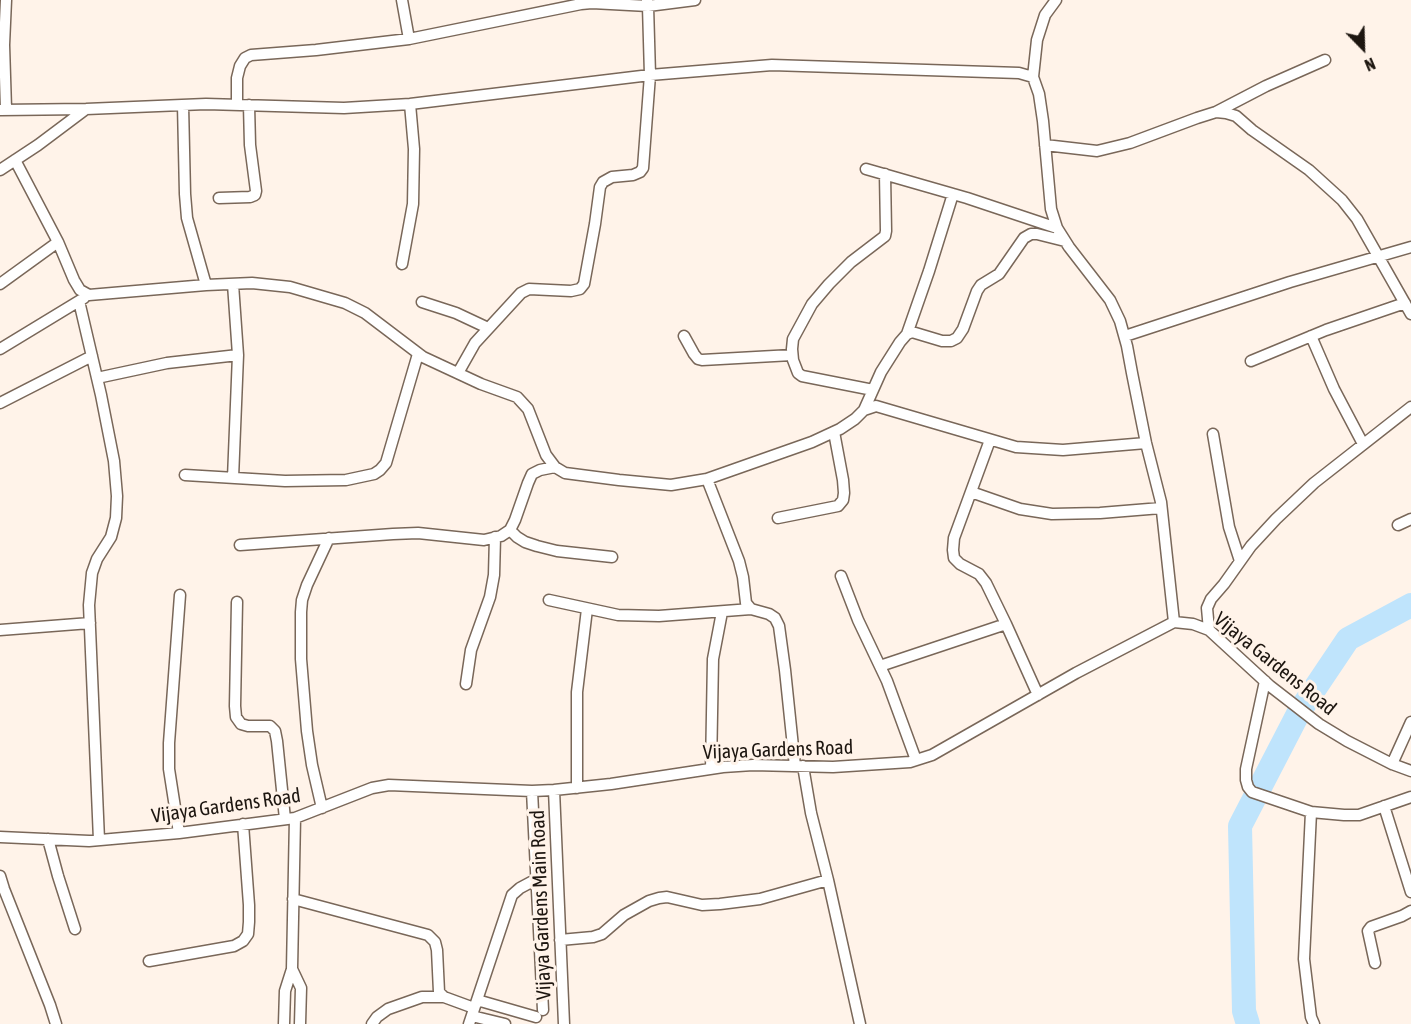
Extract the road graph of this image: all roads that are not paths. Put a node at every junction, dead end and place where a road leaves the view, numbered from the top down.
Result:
1 (6, 0) edge
2 (402, 0) edge
3 (695, 0) edge
4 (1056, 0) edge
5 (648, 3) edge
6 (409, 39) junction
7 (2, 45) edge
8 (1325, 60) dead end
9 (650, 75) junction
10 (1033, 77) junction
11 (410, 104) junction
12 (183, 105) junction
13 (243, 105) junction
14 (86, 109) junction
15 (3, 110) edge
16 (1216, 112) junction
17 (1045, 145) junction
18 (15, 160) junction
19 (866, 169) dead end
20 (0, 170) edge
21 (885, 174) junction
22 (953, 194) junction
23 (219, 198) dead end
24 (1057, 228) junction
25 (1065, 241) junction
26 (58, 242) junction
27 (1411, 247) edge
28 (1379, 256) junction
29 (402, 264) dead end
30 (0, 284) edge
31 (232, 284) junction
32 (206, 285) junction
33 (89, 295) junction
34 (79, 301) junction
35 (422, 302) dead end
36 (1405, 303) junction
37 (1411, 314) edge
38 (488, 328) junction
39 (907, 334) junction
40 (684, 336) dead end
41 (1125, 336) junction
42 (1311, 336) junction
43 (0, 350) edge
44 (418, 354) junction
45 (238, 355) junction
46 (92, 356) junction
47 (792, 356) junction
48 (1251, 361) dead end
49 (458, 373) junction
50 (97, 378) junction
51 (873, 390) junction
52 (0, 403) edge
53 (1411, 407) edge
54 (864, 410) junction
55 (834, 432) junction
56 (1213, 434) dead end
57 (990, 440) junction
58 (1146, 443) junction
59 (1363, 444) junction
60 (555, 467) junction
61 (185, 475) dead end
62 (233, 478) junction
63 (707, 479) junction
64 (971, 492) junction
65 (1161, 508) junction
66 (778, 518) dead end
67 (1411, 519) edge
68 (1398, 525) dead end
69 (510, 530) junction
70 (495, 537) junction
71 (329, 538) junction
72 (240, 544) dead end
73 (612, 557) dead end
74 (1240, 561) junction
75 (841, 576) dead end
76 (180, 595) dead end
77 (549, 600) dead end
78 (237, 602) dead end
79 (587, 609) junction
80 (750, 609) junction
81 (722, 612) junction
82 (1174, 622) junction
83 (90, 623) junction
84 (1006, 624) junction
85 (0, 630) edge
86 (1209, 630) junction
87 (880, 666) junction
88 (1268, 683) junction
89 (466, 684) dead end
90 (1038, 695) junction
91 (1411, 722) edge
92 (916, 760) junction
93 (1392, 764) junction
94 (799, 766) junction
95 (711, 769) junction
96 (1411, 771) edge
97 (577, 788) junction
98 (532, 790) junction
99 (554, 790) junction
100 (1411, 797) edge
101 (1384, 806) junction
102 (322, 808) junction
103 (1311, 812) junction
104 (290, 819) junction
105 (243, 825) junction
106 (179, 832) junction
107 (0, 837) edge
108 (48, 839) junction
109 (99, 840) junction
110 (0, 876) edge
111 (536, 880) junction
112 (828, 880) junction
113 (1411, 892) edge
114 (293, 899) junction
115 (1411, 911) edge
116 (75, 928) dead end
117 (560, 940) junction
118 (149, 961) dead end
119 (1375, 963) dead end
120 (292, 969) junction
121 (444, 997) junction
122 (473, 1012) edge
123 (538, 1017) edge
124 (564, 1021) edge
125 (57, 1024) edge
126 (284, 1024) edge
127 (300, 1024) edge
128 (372, 1024) edge
129 (505, 1024) edge
130 (860, 1024) edge
131 (1314, 1024) edge

1 - 7 street
2 - 6 street
3 - 5 street
4 - 10 street
5 - 6 street
5 - 9 street
6 - 13 street
7 - 15 street
8 - 16 street
9 - 10 street
9 - 11 street
9 - 38 street
10 - 17 street
11 - 13 street
11 - 29 street
12 - 13 street
12 - 14 street
12 - 32 street
13 - 23 street
14 - 15 street
14 - 18 street
16 - 17 street
16 - 28 street
17 - 24 street
18 - 20 street
18 - 26 street
19 - 21 street
21 - 22 street
21 - 47 street
22 - 24 street
22 - 39 street
24 - 25 street
25 - 39 street
25 - 41 street
26 - 30 street
26 - 33 street
27 - 28 street
28 - 36 street
28 - 41 street
31 - 32 street
31 - 44 street
31 - 45 street
32 - 33 street
33 - 34 street
34 - 43 street
34 - 46 street
35 - 38 street
36 - 37 street
36 - 42 street
38 - 49 street
39 - 51 street
40 - 47 street
41 - 58 street
42 - 48 street
42 - 59 street
44 - 49 street
44 - 62 street
45 - 50 street
45 - 62 street
46 - 50 street
46 - 52 street
47 - 51 street
49 - 60 street
50 - 83 street
51 - 54 street
53 - 59 street
54 - 55 street
54 - 57 street
55 - 63 street
55 - 66 street
56 - 74 street
57 - 58 street
57 - 64 street
58 - 65 street
59 - 74 street
60 - 63 street
60 - 69 street
61 - 62 street
63 - 80 street
64 - 65 street
64 - 84 street
65 - 82 street
67 - 68 street
69 - 70 street
69 - 73 street
70 - 71 street
70 - 89 street
71 - 72 street
71 - 102 street
74 - 86 street
75 - 87 street
76 - 106 street
77 - 79 street
78 - 104 street
79 - 81 street
79 - 97 street
80 - 81 street
80 - 94 street
81 - 95 street
82 - 86 street, Vijaya Gardens Road
82 - 90 street, Vijaya Gardens Road
83 - 85 street
83 - 109 street
84 - 87 street
84 - 90 street
86 - 88 street, Vijaya Gardens Road
87 - 92 street
88 - 93 street, Vijaya Gardens Road
88 - 103 street
90 - 92 street, Vijaya Gardens Road
91 - 93 street
92 - 94 street, Vijaya Gardens Road
93 - 96 street, Vijaya Gardens Road
94 - 95 street, Vijaya Gardens Road
94 - 112 street
95 - 97 street, Vijaya Gardens Road
97 - 99 street, Vijaya Gardens Road
98 - 99 street, Vijaya Gardens Road
98 - 102 street, Vijaya Gardens Road
98 - 111 street, Vijaya Gardens Main Road
99 - 117 street, Vijaya Gardens Main Road
100 - 101 street
101 - 103 street
101 - 113 street
102 - 104 street, Vijaya Gardens Road
103 - 131 street
104 - 105 street, Vijaya Gardens Road
104 - 114 street
105 - 106 street, Vijaya Gardens Road
105 - 118 street
106 - 109 street, Vijaya Gardens Road
107 - 108 street, Vijaya Gardens Road
108 - 109 street, Vijaya Gardens Road
108 - 116 street
110 - 125 street
111 - 122 street
111 - 123 street, Vijaya Gardens Main Road
112 - 117 street
112 - 130 street
114 - 120 street
114 - 121 street
115 - 119 street
117 - 124 street, Vijaya Gardens Main Road
120 - 126 street
120 - 127 street
121 - 122 street
121 - 128 street
122 - 123 street
122 - 129 street
123 - 124 street

